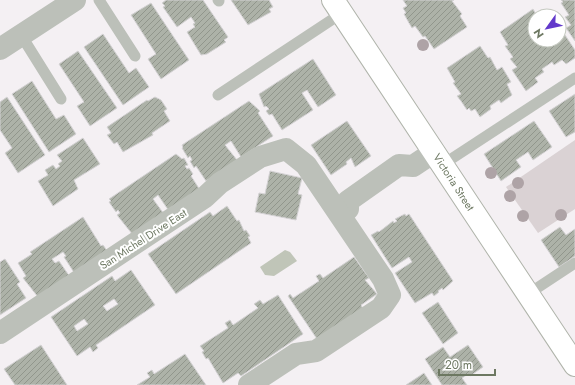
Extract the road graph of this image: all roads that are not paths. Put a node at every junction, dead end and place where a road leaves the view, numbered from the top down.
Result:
1 (75, 0) edge
2 (99, 0) edge
3 (337, 6) edge
4 (21, 35) junction
5 (0, 49) edge
6 (135, 56) dead end
7 (575, 78) edge
8 (218, 95) dead end
9 (61, 99) dead end
10 (438, 159) junction
11 (344, 212) junction
12 (575, 263) edge
13 (528, 294) junction
14 (0, 333) edge
15 (573, 357) edge
16 (248, 385) edge

1 - 4 street
2 - 6 lane
3 - 8 lane
3 - 10 main road, Victoria Street
4 - 5 street
4 - 9 lane
7 - 10 lane
10 - 11 street
10 - 13 main road, Victoria Street
11 - 14 street, San Michel Drive East
11 - 16 street
12 - 13 lane
13 - 15 main road, Victoria Street

